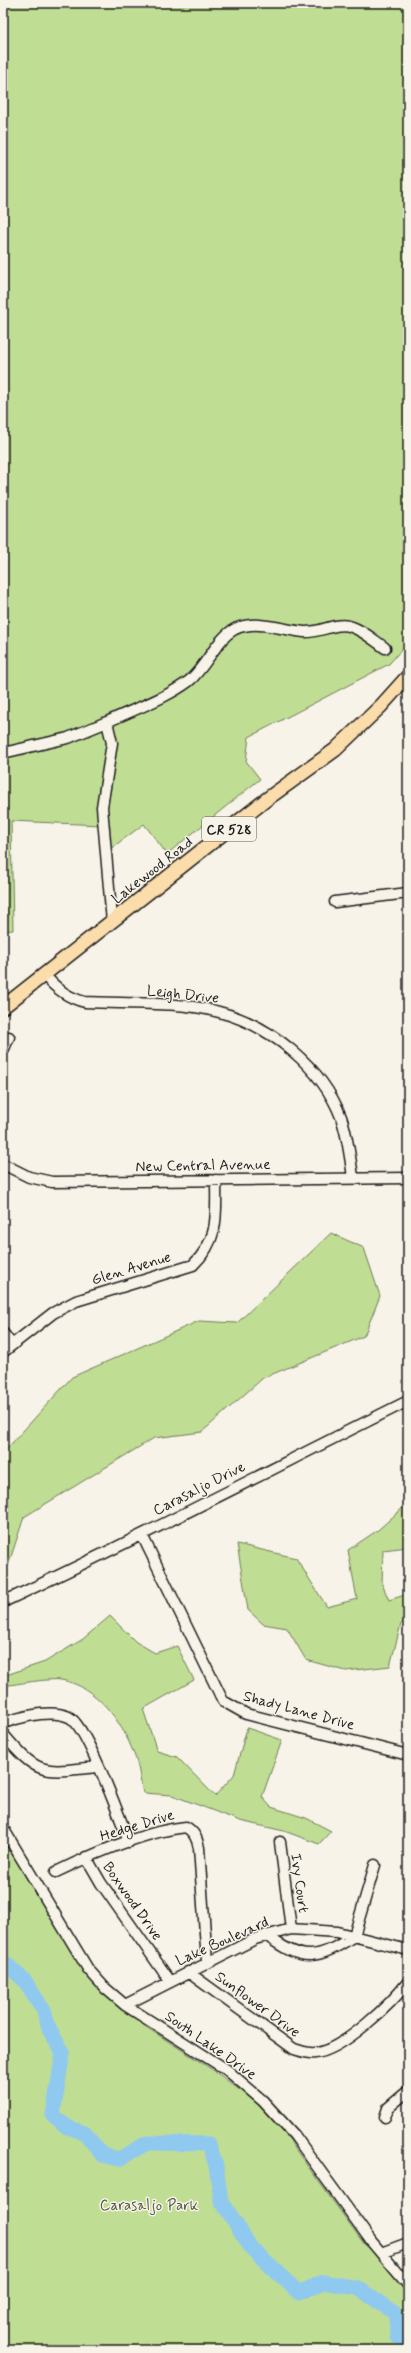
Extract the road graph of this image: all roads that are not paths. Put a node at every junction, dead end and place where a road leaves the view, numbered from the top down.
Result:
1 (385, 648) dead end
2 (408, 677) edge
3 (107, 722) junction
4 (3, 753) edge
5 (408, 893) edge
6 (335, 902) dead end
7 (112, 922) junction
8 (45, 976) junction
9 (3, 1007) edge
10 (9, 1037) dead end
11 (3, 1051) edge
12 (3, 1164) edge
13 (353, 1177) junction
14 (408, 1178) edge
15 (216, 1180) junction
16 (3, 1333) edge
17 (12, 1345) junction
18 (3, 1352) edge
19 (408, 1401) edge
20 (142, 1535) junction
21 (3, 1602) edge
22 (3, 1723) edge
23 (3, 1734) edge
24 (408, 1755) edge
25 (98, 1767) junction
26 (3, 1828) edge
27 (130, 1842) junction
28 (280, 1842) dead end
29 (86, 1857) junction
30 (375, 1866) dead end
31 (56, 1872) dead end
32 (291, 1928) junction
33 (266, 1935) junction
34 (354, 1936) junction
35 (408, 1950) edge
36 (207, 1962) junction
37 (188, 1972) junction
38 (170, 1981) junction
39 (408, 1982) edge
40 (125, 2005) junction
41 (408, 2091) edge
42 (385, 2117) dead end
43 (408, 2243) edge
44 (381, 2253) junction
45 (408, 2286) edge

1 - 3 street
2 - 7 main road, Lakewood Road / CR 528
3 - 4 street
3 - 7 street
5 - 6 street
7 - 8 main road, Lakewood Road / CR 528
8 - 9 main road, Lakewood Road / CR 528
8 - 13 street, Leigh Drive
10 - 11 street
12 - 15 street, New Central Avenue
13 - 14 street, New Central Avenue
13 - 15 street, New Central Avenue
15 - 17 street, Glen Avenue
16 - 17 street
17 - 18 street, Glen Avenue
19 - 20 street, Carasaljo Drive
20 - 21 street, Carasaljo Drive
20 - 24 street, Shady Lane Drive
22 - 25 street
23 - 25 street
25 - 27 street
26 - 40 street, South Lake Drive
27 - 29 street, Hedge Drive
27 - 36 street, Hedge Drive
28 - 32 street, Ivy Court
29 - 31 street, Hedge Drive
29 - 38 street, Boxwood Drive
30 - 34 street
32 - 33 street, Lake Boulevard
32 - 34 street, Lake Boulevard
33 - 34 street
33 - 36 street, Lake Boulevard
34 - 35 street, Lake Boulevard
36 - 37 street, Lake Boulevard
37 - 38 street, Lake Boulevard
37 - 39 street, Sunflower Drive
38 - 40 street, Lake Boulevard
40 - 44 street, South Lake Drive
41 - 42 street
43 - 44 street
44 - 45 street, South Lake Drive

